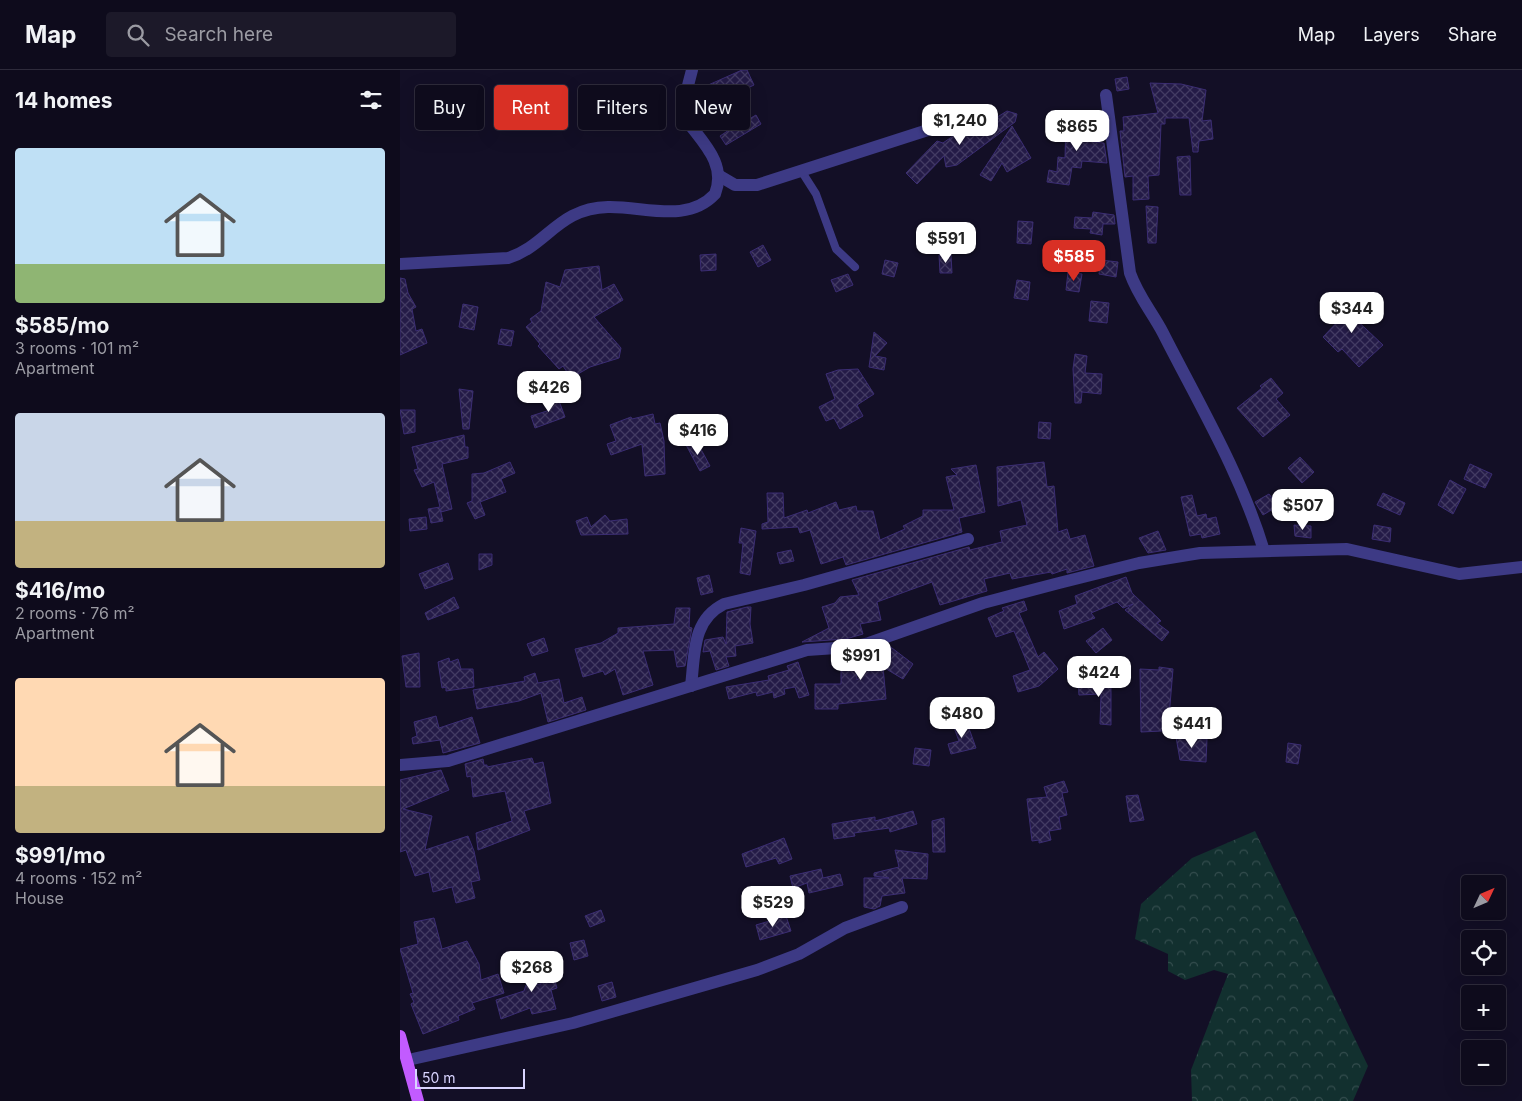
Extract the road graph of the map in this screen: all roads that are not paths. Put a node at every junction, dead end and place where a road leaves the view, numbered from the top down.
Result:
1 (692, 70) edge
2 (1106, 95) dead end
3 (970, 120) dead end
4 (802, 172) junction
5 (718, 175) junction
6 (400, 264) edge
7 (855, 267) dead end
8 (968, 539) dead end
9 (1264, 551) junction
10 (1522, 567) edge
11 (691, 686) junction
12 (400, 765) edge
13 (902, 907) dead end
14 (400, 1036) edge
15 (408, 1060) junction
16 (418, 1101) edge

1 - 5 street
2 - 9 street
3 - 4 street
4 - 5 street
4 - 7 lane
5 - 6 street
8 - 11 street
9 - 10 street
9 - 11 street
11 - 12 street
13 - 15 street
14 - 15 main road
15 - 16 main road

